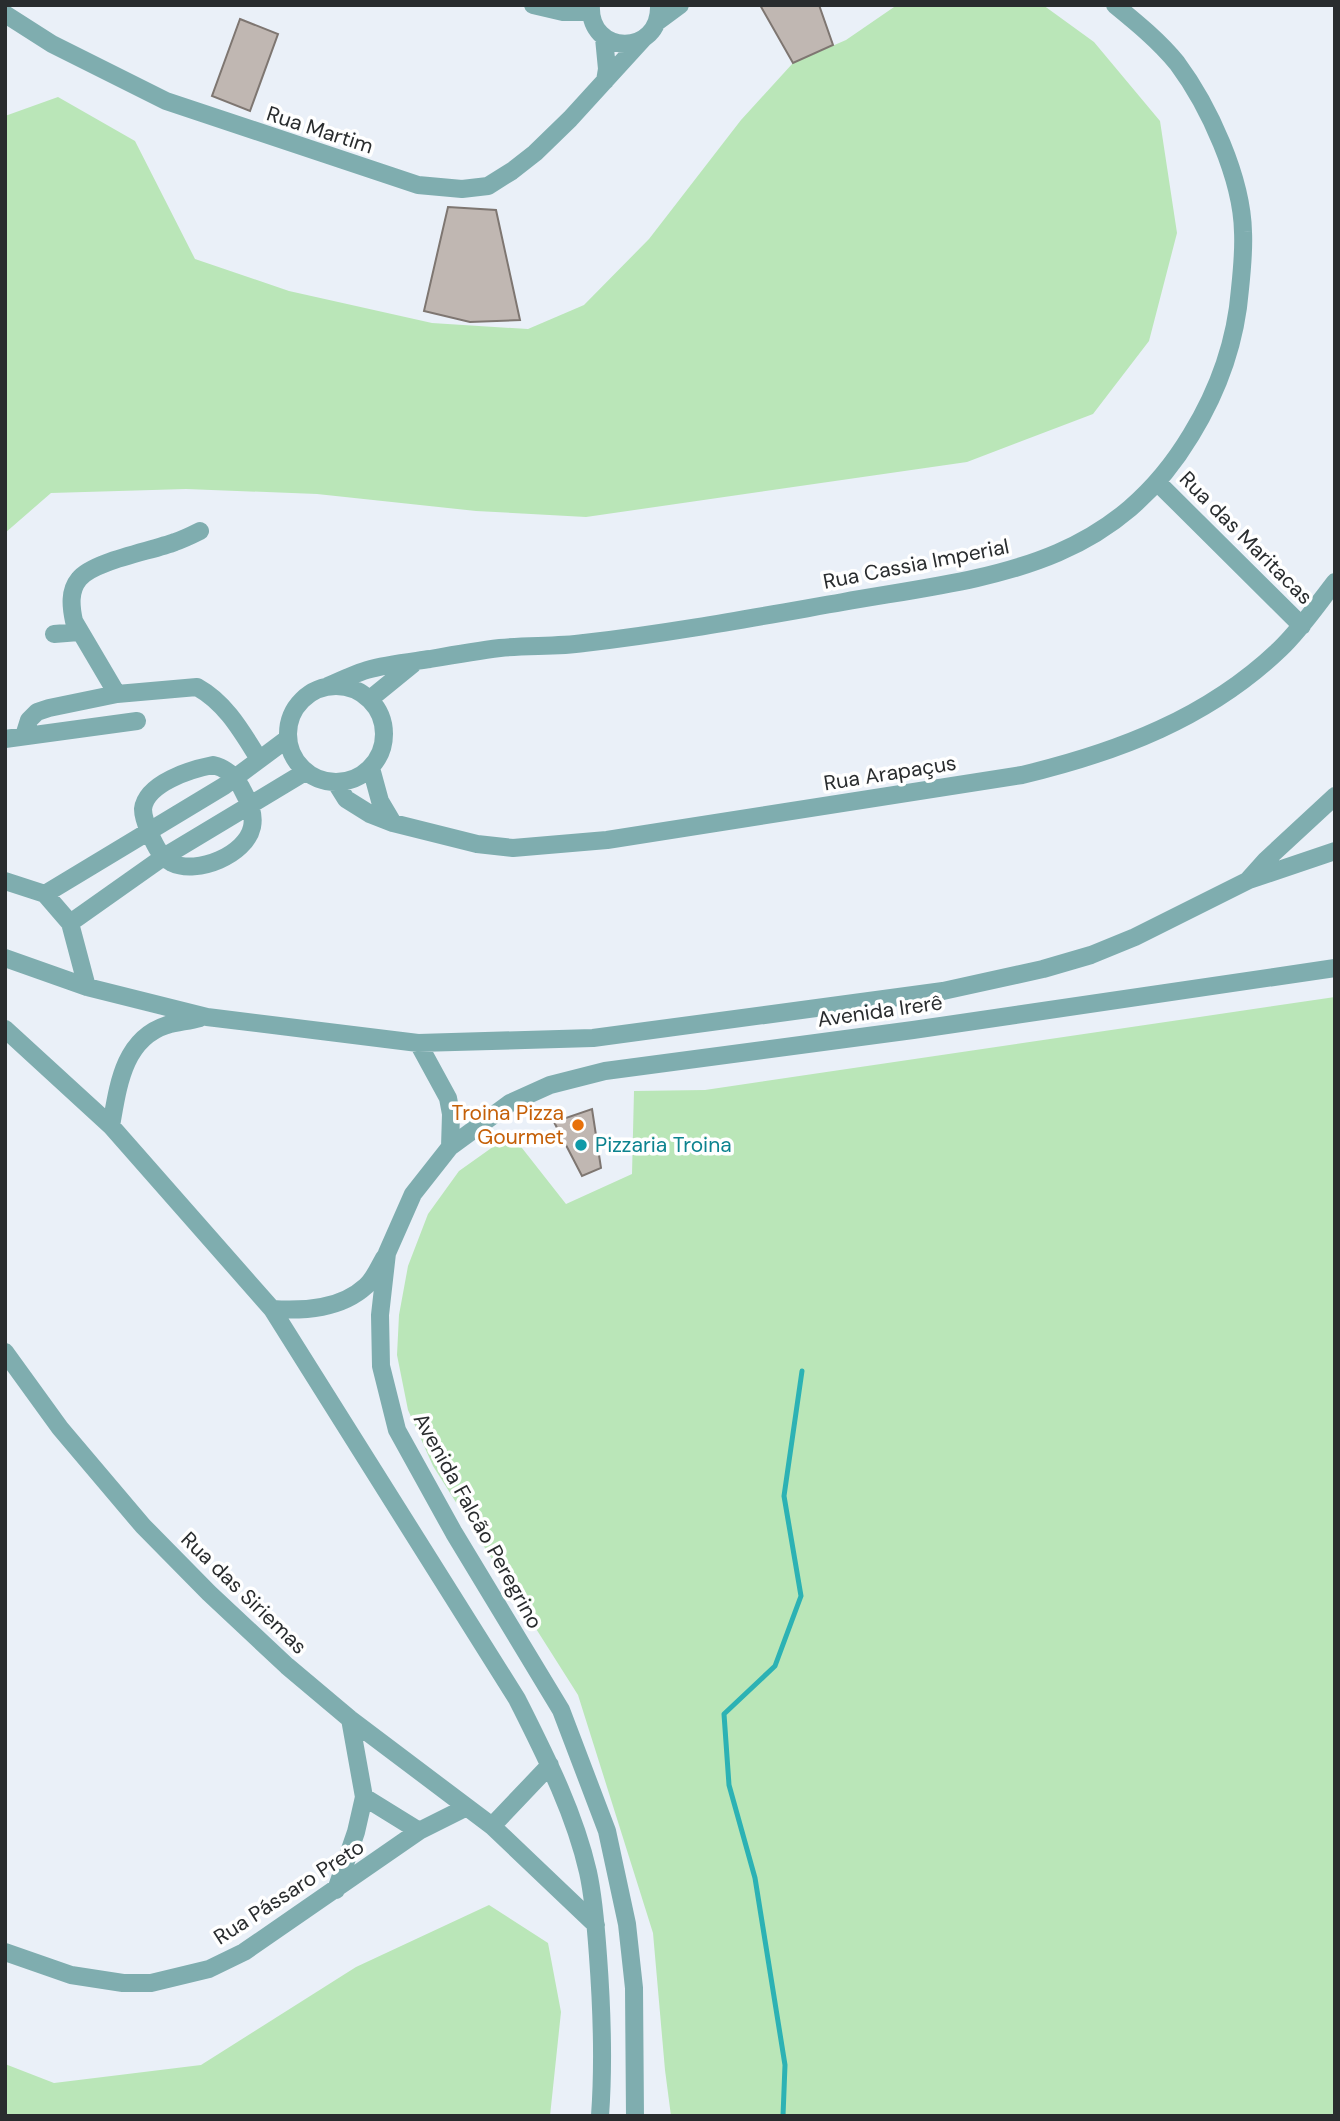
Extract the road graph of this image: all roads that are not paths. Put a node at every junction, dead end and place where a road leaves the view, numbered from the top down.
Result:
1 (533, 5) edge
2 (681, 5) edge
3 (1115, 5) edge
4 (591, 9) edge
5 (5, 14) edge
6 (658, 14) edge
7 (604, 38) junction
8 (643, 39) junction
9 (605, 81) junction
10 (1157, 483) junction
11 (200, 531) dead end
12 (1335, 582) edge
13 (1302, 626) junction
14 (79, 632) junction
15 (54, 634) dead end
16 (416, 661) junction
17 (328, 686) junction
18 (117, 694) junction
19 (370, 699) junction
20 (137, 721) dead end
21 (24, 736) junction
22 (5, 739) edge
23 (287, 739) junction
24 (259, 759) junction
25 (371, 768) junction
26 (305, 772) junction
27 (236, 778) junction
28 (336, 783) junction
29 (213, 793) junction
30 (1335, 796) edge
31 (251, 805) junction
32 (227, 819) junction
33 (393, 822) junction
34 (149, 831) junction
35 (1335, 851) edge
36 (162, 858) junction
37 (1248, 880) junction
38 (5, 881) edge
39 (45, 894) junction
40 (70, 923) junction
41 (5, 958) edge
42 (1335, 968) edge
43 (87, 987) junction
44 (207, 1017) junction
45 (5, 1029) edge
46 (418, 1043) junction
47 (111, 1126) junction
48 (450, 1147) junction
49 (387, 1253) junction
50 (272, 1309) junction
51 (5, 1352) edge
52 (350, 1719) junction
53 (550, 1765) junction
54 (364, 1797) junction
55 (466, 1808) junction
56 (492, 1826) junction
57 (419, 1831) junction
58 (336, 1890) junction
59 (596, 1925) junction
60 (5, 1952) edge
61 (600, 2116) edge
62 (635, 2116) edge

1 - 4 street
2 - 6 street
3 - 10 street, Rua Cassia Imperial
4 - 7 street
5 - 9 street, Rua Martim
6 - 8 street, Rua Martim
7 - 8 street
7 - 9 street
8 - 9 street, Rua Martim
10 - 13 street, Rua das Maritacas
10 - 16 street, Rua Cassia Imperial
11 - 14 street
12 - 13 street, Rua Arapaçus
13 - 33 street, Rua Arapaçus
14 - 15 street
14 - 18 street
16 - 17 street, Rua Cassia Imperial
16 - 19 street
17 - 19 street
17 - 23 street
18 - 21 street
18 - 24 street
19 - 25 street
20 - 21 street
21 - 22 street
23 - 24 street
23 - 26 street
24 - 27 street
25 - 28 street
25 - 33 street
26 - 28 street
26 - 31 street
27 - 29 street
27 - 31 street
27 - 34 street
28 - 33 street, Rua Arapaçus
29 - 32 street
29 - 34 street
30 - 37 street
31 - 32 street
31 - 36 street
32 - 36 street
34 - 36 street
34 - 39 street
35 - 37 street
36 - 40 street
37 - 46 street, Avenida Irerê
38 - 39 street
39 - 40 street
40 - 43 street
41 - 43 street
42 - 48 street, Avenida Irerê
43 - 44 street
44 - 46 street
44 - 47 street
45 - 47 street
46 - 48 street
47 - 50 street
48 - 49 street, Avenida Falcão Peregrino
49 - 50 street
49 - 62 street, Avenida Falcão Peregrino
50 - 53 street
51 - 52 street, Rua das Siriemas
52 - 54 street
52 - 55 street, Rua das Siriemas
53 - 56 street
53 - 59 street
54 - 57 street
54 - 58 street
55 - 56 street, Rua das Siriemas
55 - 57 street, Rua Pássaro Preto
56 - 59 street, Rua das Siriemas
57 - 58 street, Rua Pássaro Preto
58 - 60 street, Rua Pássaro Preto
59 - 61 street

